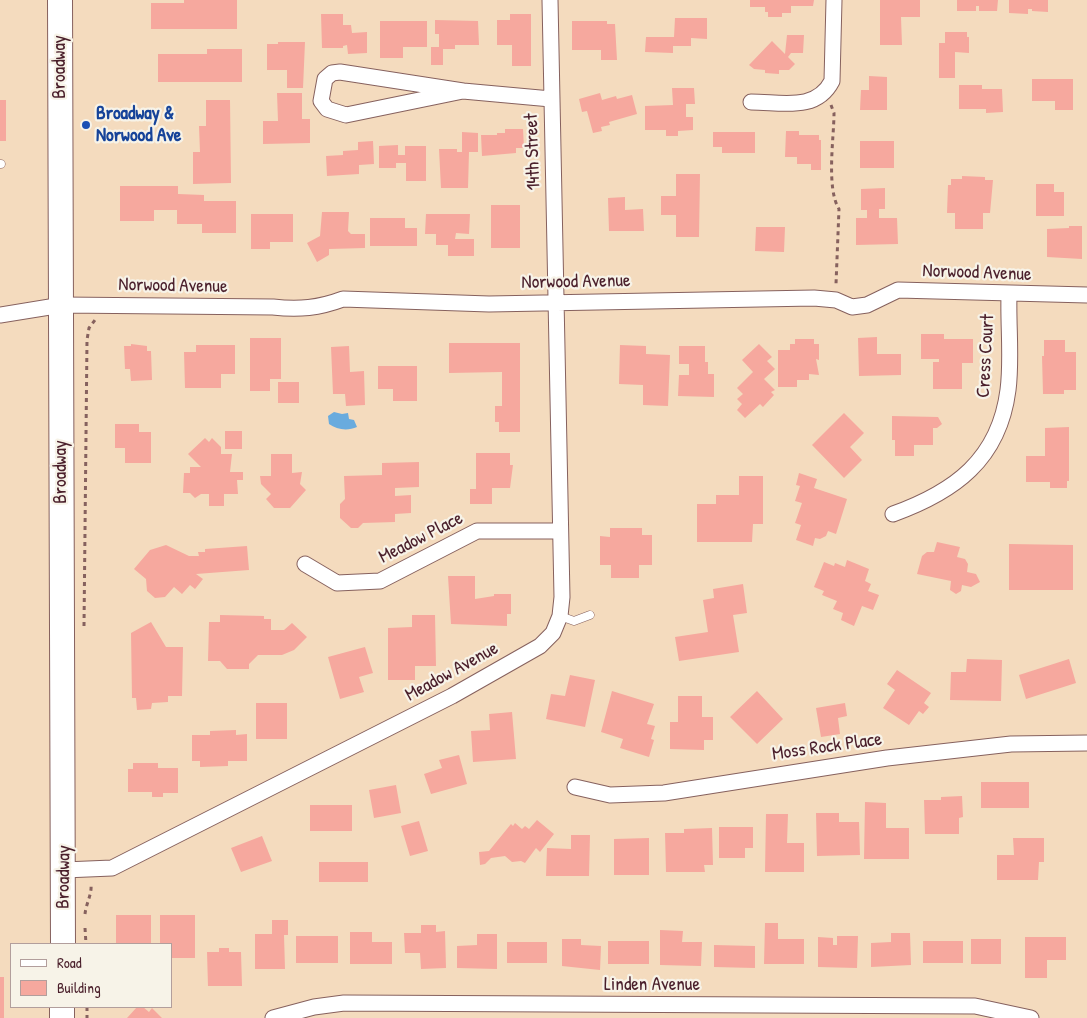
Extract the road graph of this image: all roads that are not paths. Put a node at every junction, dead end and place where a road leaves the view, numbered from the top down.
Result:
1 (60, 0) edge
2 (550, 0) edge
3 (834, 0) edge
4 (463, 91) junction
5 (551, 99) junction
6 (751, 102) dead end
7 (1008, 295) junction
8 (1087, 295) edge
9 (556, 302) junction
10 (62, 305) junction
11 (0, 315) edge
12 (893, 514) dead end
13 (560, 531) junction
14 (305, 564) dead end
15 (590, 615) dead end
16 (560, 616) junction
17 (1087, 743) edge
18 (575, 787) dead end
19 (64, 870) junction
20 (63, 943) edge
21 (432, 1010) edge
22 (629, 1012) edge
23 (827, 1012) edge
24 (282, 1016) edge
25 (1031, 1018) edge

1 - 10 main road, Broadway
2 - 5 street, 14th Street
3 - 6 street
4 - 4 street
4 - 5 street
5 - 9 street, 14th Street
7 - 8 street, Norwood Avenue
7 - 9 street, Norwood Avenue
7 - 12 street, Cress Court
9 - 10 street, Norwood Avenue
9 - 13 street, Meadow Avenue
10 - 11 street, Norwood Avenue
10 - 19 main road, Broadway
13 - 14 street, Meadow Place
13 - 16 street, Meadow Avenue
15 - 16 lane
16 - 19 street, Meadow Avenue
17 - 18 street, Moss Rock Place
19 - 20 main road, Broadway
21 - 22 street, Linden Avenue
21 - 24 street, Linden Avenue
22 - 23 street, Linden Avenue
23 - 25 street, Linden Avenue

